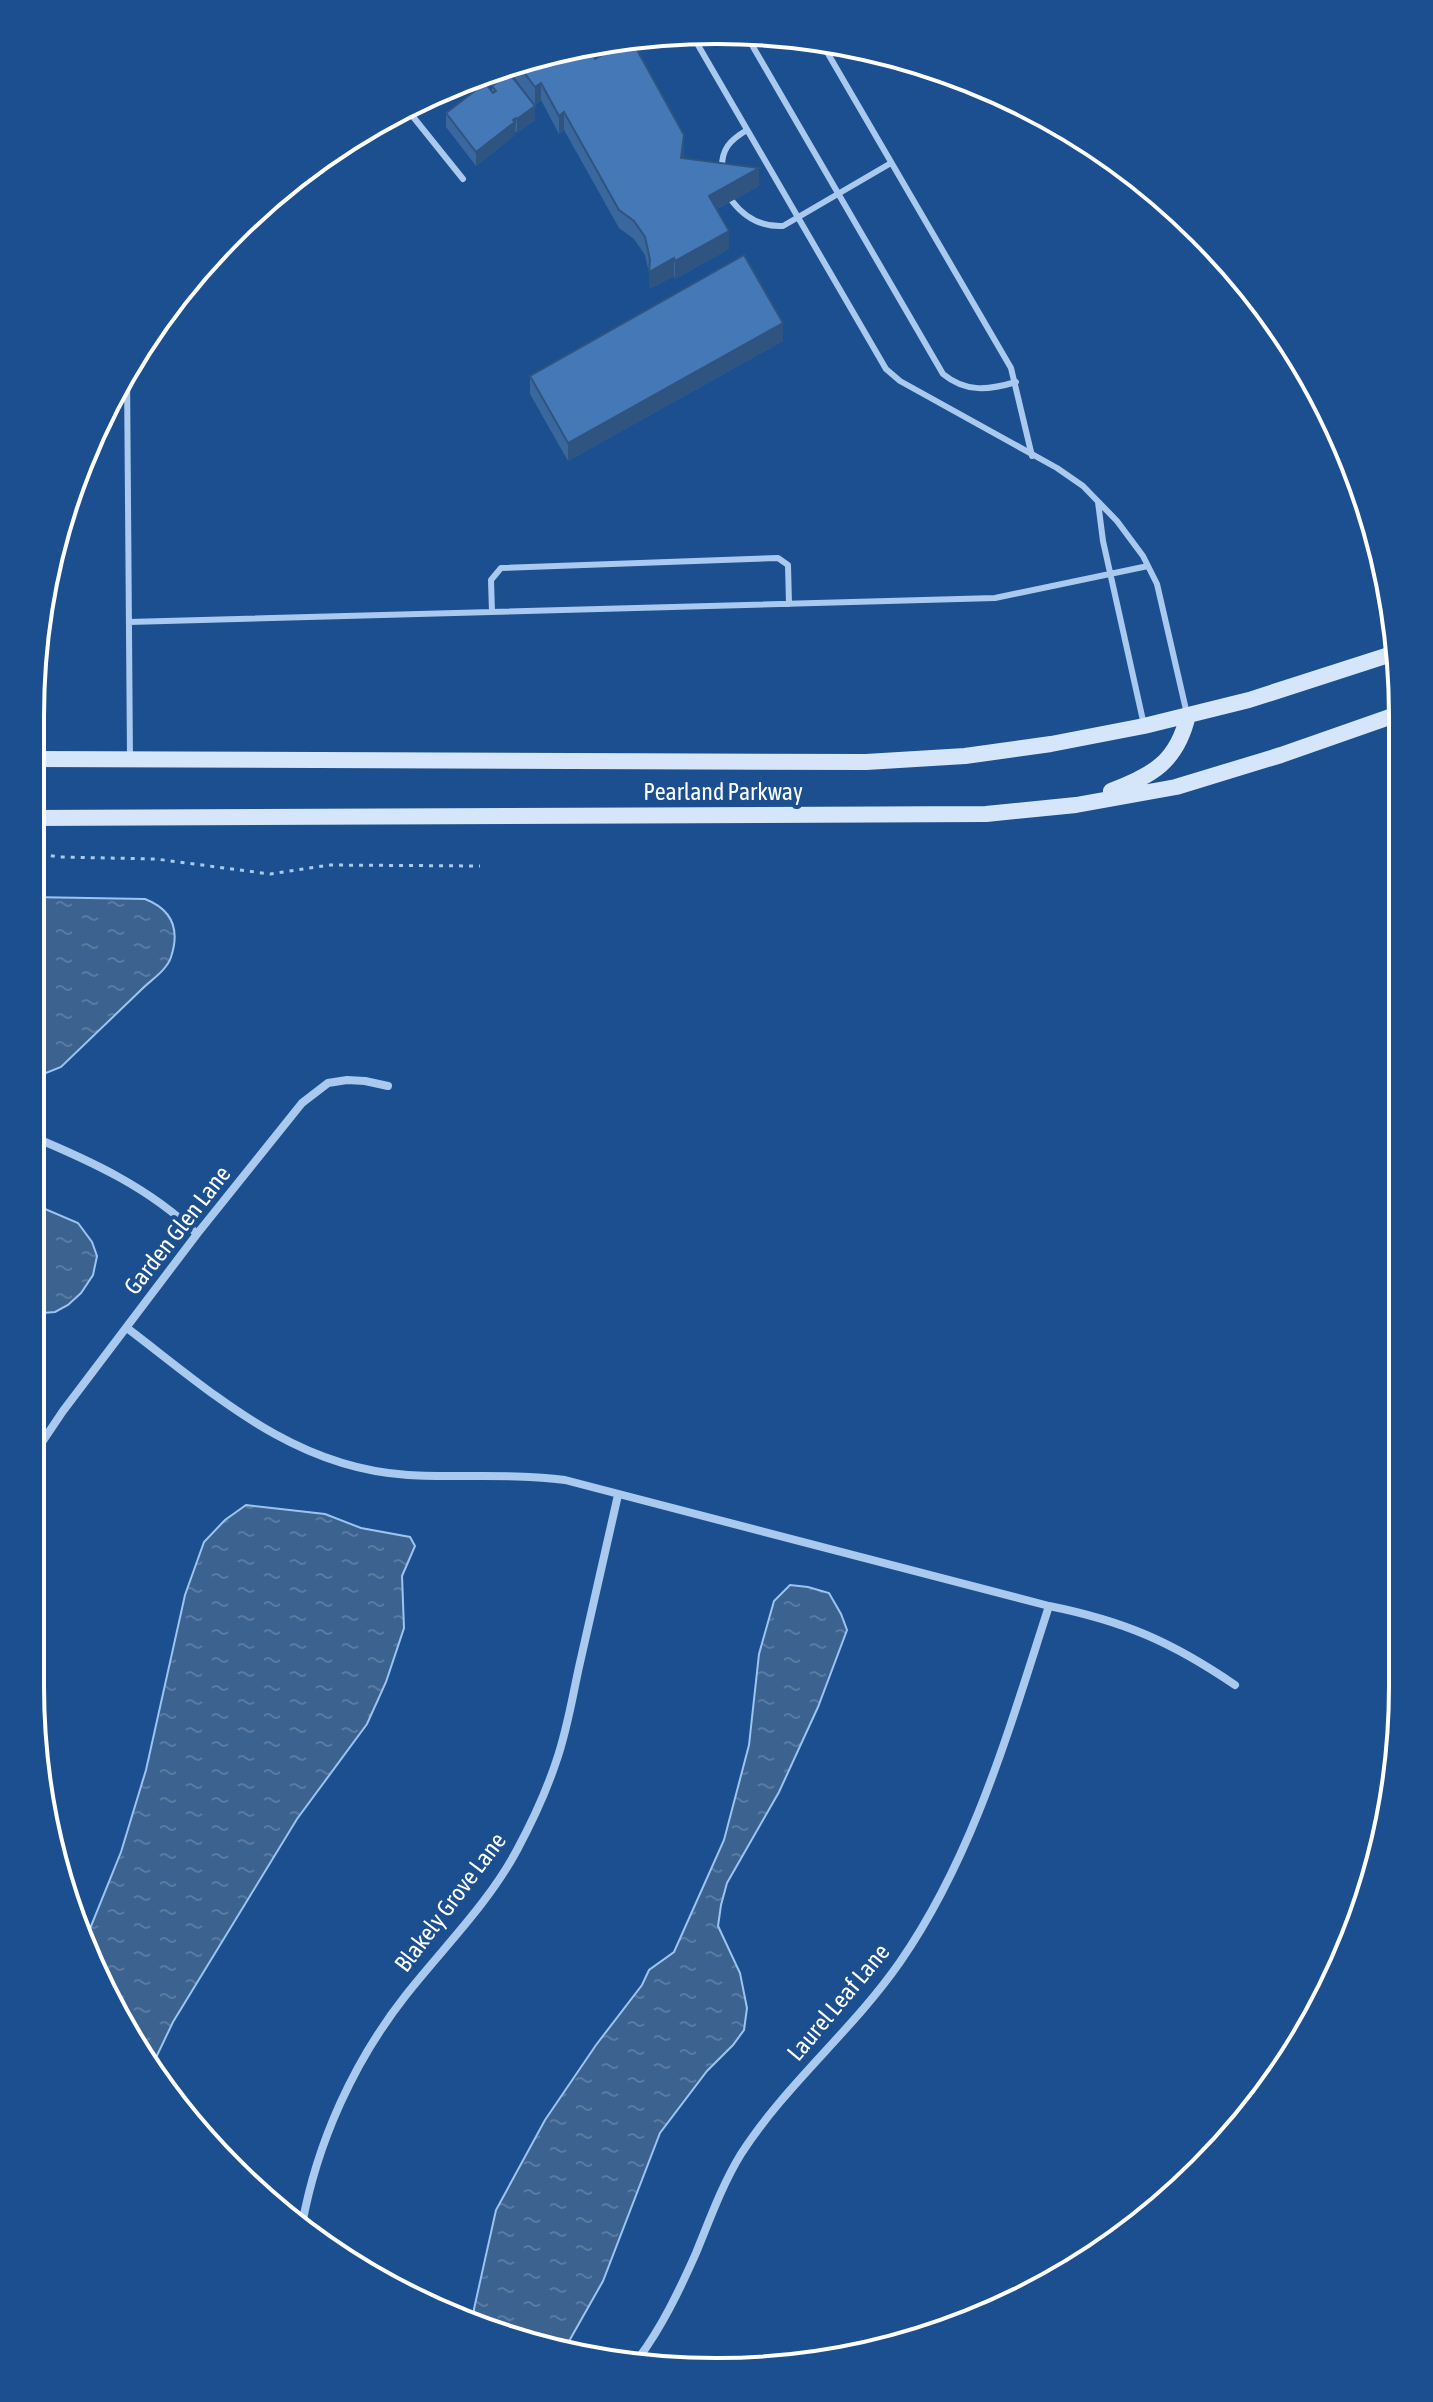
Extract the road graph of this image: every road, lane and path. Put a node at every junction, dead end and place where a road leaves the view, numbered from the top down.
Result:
1 (698, 44) edge
2 (752, 45) edge
3 (828, 54) edge
4 (413, 116) edge
5 (747, 130) junction
6 (891, 163) junction
7 (463, 179) dead end
8 (723, 182) edge
9 (838, 194) junction
10 (732, 201) edge
11 (798, 217) junction
12 (1016, 382) junction
13 (127, 393) edge
14 (1032, 456) junction
15 (1098, 502) junction
16 (1148, 566) junction
17 (1110, 572) junction
18 (789, 604) junction
19 (492, 612) junction
20 (129, 622) junction
21 (1386, 656) edge
22 (1188, 715) junction
23 (1389, 717) edge
24 (1144, 726) junction
25 (44, 759) edge
26 (130, 759) junction
27 (1076, 805) junction
28 (44, 818) edge
29 (44, 855) edge
30 (480, 866) dead end
31 (388, 1086) dead end
32 (44, 1142) edge
33 (197, 1234) junction
34 (127, 1328) junction
35 (44, 1439) edge
36 (618, 1495) junction
37 (1049, 1606) junction
38 (1235, 1685) dead end
39 (303, 2216) edge
40 (641, 2353) edge

1 - 5 lane
2 - 9 lane
3 - 6 lane
4 - 7 lane
5 - 8 lane
5 - 11 lane
6 - 9 lane
6 - 12 lane
9 - 11 lane
9 - 12 lane
10 - 11 lane
11 - 14 lane
12 - 14 lane
13 - 20 lane
14 - 15 lane
15 - 16 lane
15 - 17 lane
16 - 17 lane
16 - 22 lane
17 - 18 lane
17 - 24 lane
18 - 19 lane
18 - 19 lane
19 - 20 lane
20 - 26 lane
21 - 22 main road, Pearland Parkway
22 - 24 main road, Pearland Parkway
22 - 27 main road
23 - 27 main road, Pearland Parkway
24 - 26 main road, Pearland Parkway
25 - 26 main road, Pearland Parkway
27 - 28 main road, Pearland Parkway
29 - 30 path
31 - 33 street, Garden Glen Lane
32 - 33 street
33 - 34 street, Garden Glen Lane
34 - 35 street, Garden Glen Lane
34 - 36 street
36 - 37 street
36 - 39 street, Blakely Grove Lane
37 - 38 street
37 - 40 street, Laurel Leaf Lane

